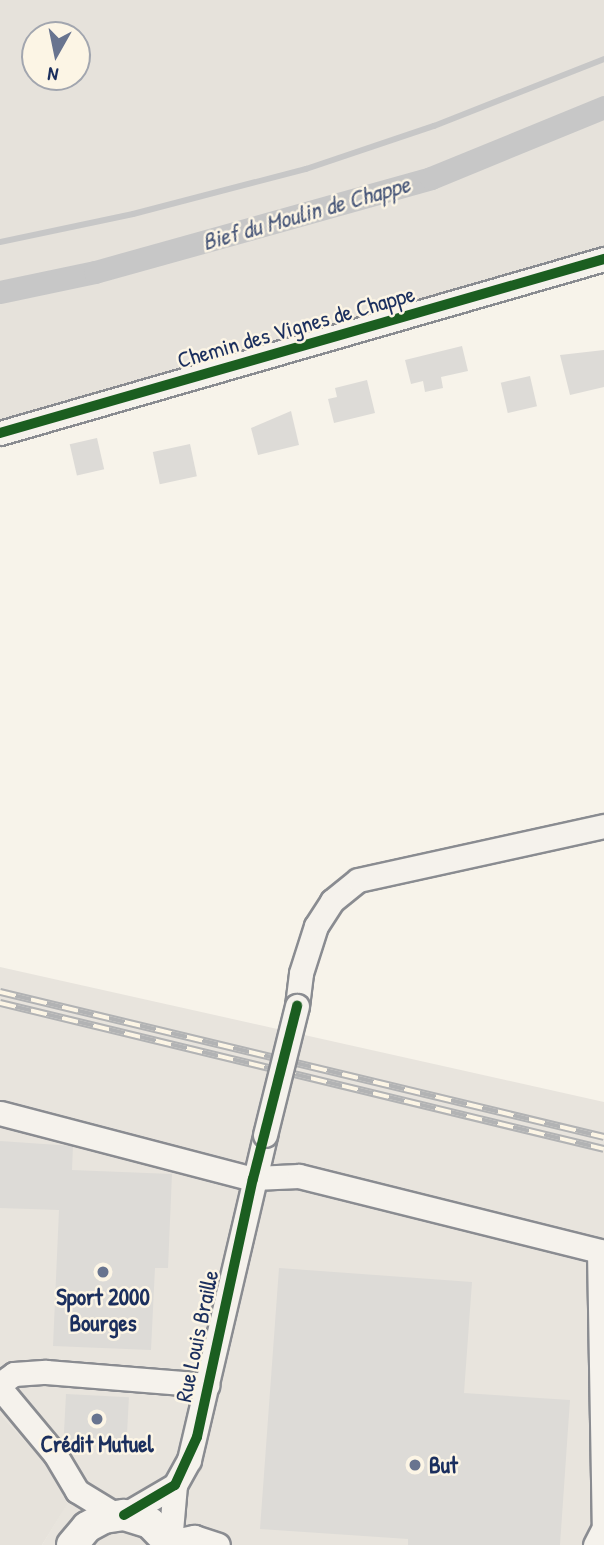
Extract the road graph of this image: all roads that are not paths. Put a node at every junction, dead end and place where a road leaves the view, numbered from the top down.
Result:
1 (604, 259) edge
2 (0, 433) edge
3 (604, 826) edge
4 (0, 1113) edge
5 (253, 1178) junction
6 (601, 1252) edge
7 (207, 1385) junction
8 (0, 1386) edge
9 (175, 1485) junction
10 (76, 1492) junction
11 (121, 1516) junction
12 (604, 1525) edge
13 (72, 1543) edge
14 (170, 1544) edge
15 (218, 1545) edge
16 (595, 1545) edge

1 - 2 street, Chemin des Vignes de Chappe
3 - 5 street, Rue Louis Braille, bridge
4 - 5 street
5 - 6 street
5 - 7 street, Rue Louis Braille
6 - 12 street
7 - 8 street
7 - 9 street, Rue Louis Braille
8 - 10 street
9 - 11 street
9 - 14 street, Rue Louis Braille
10 - 11 street
10 - 13 street
11 - 13 main road
11 - 14 main road
12 - 16 street
14 - 15 street

